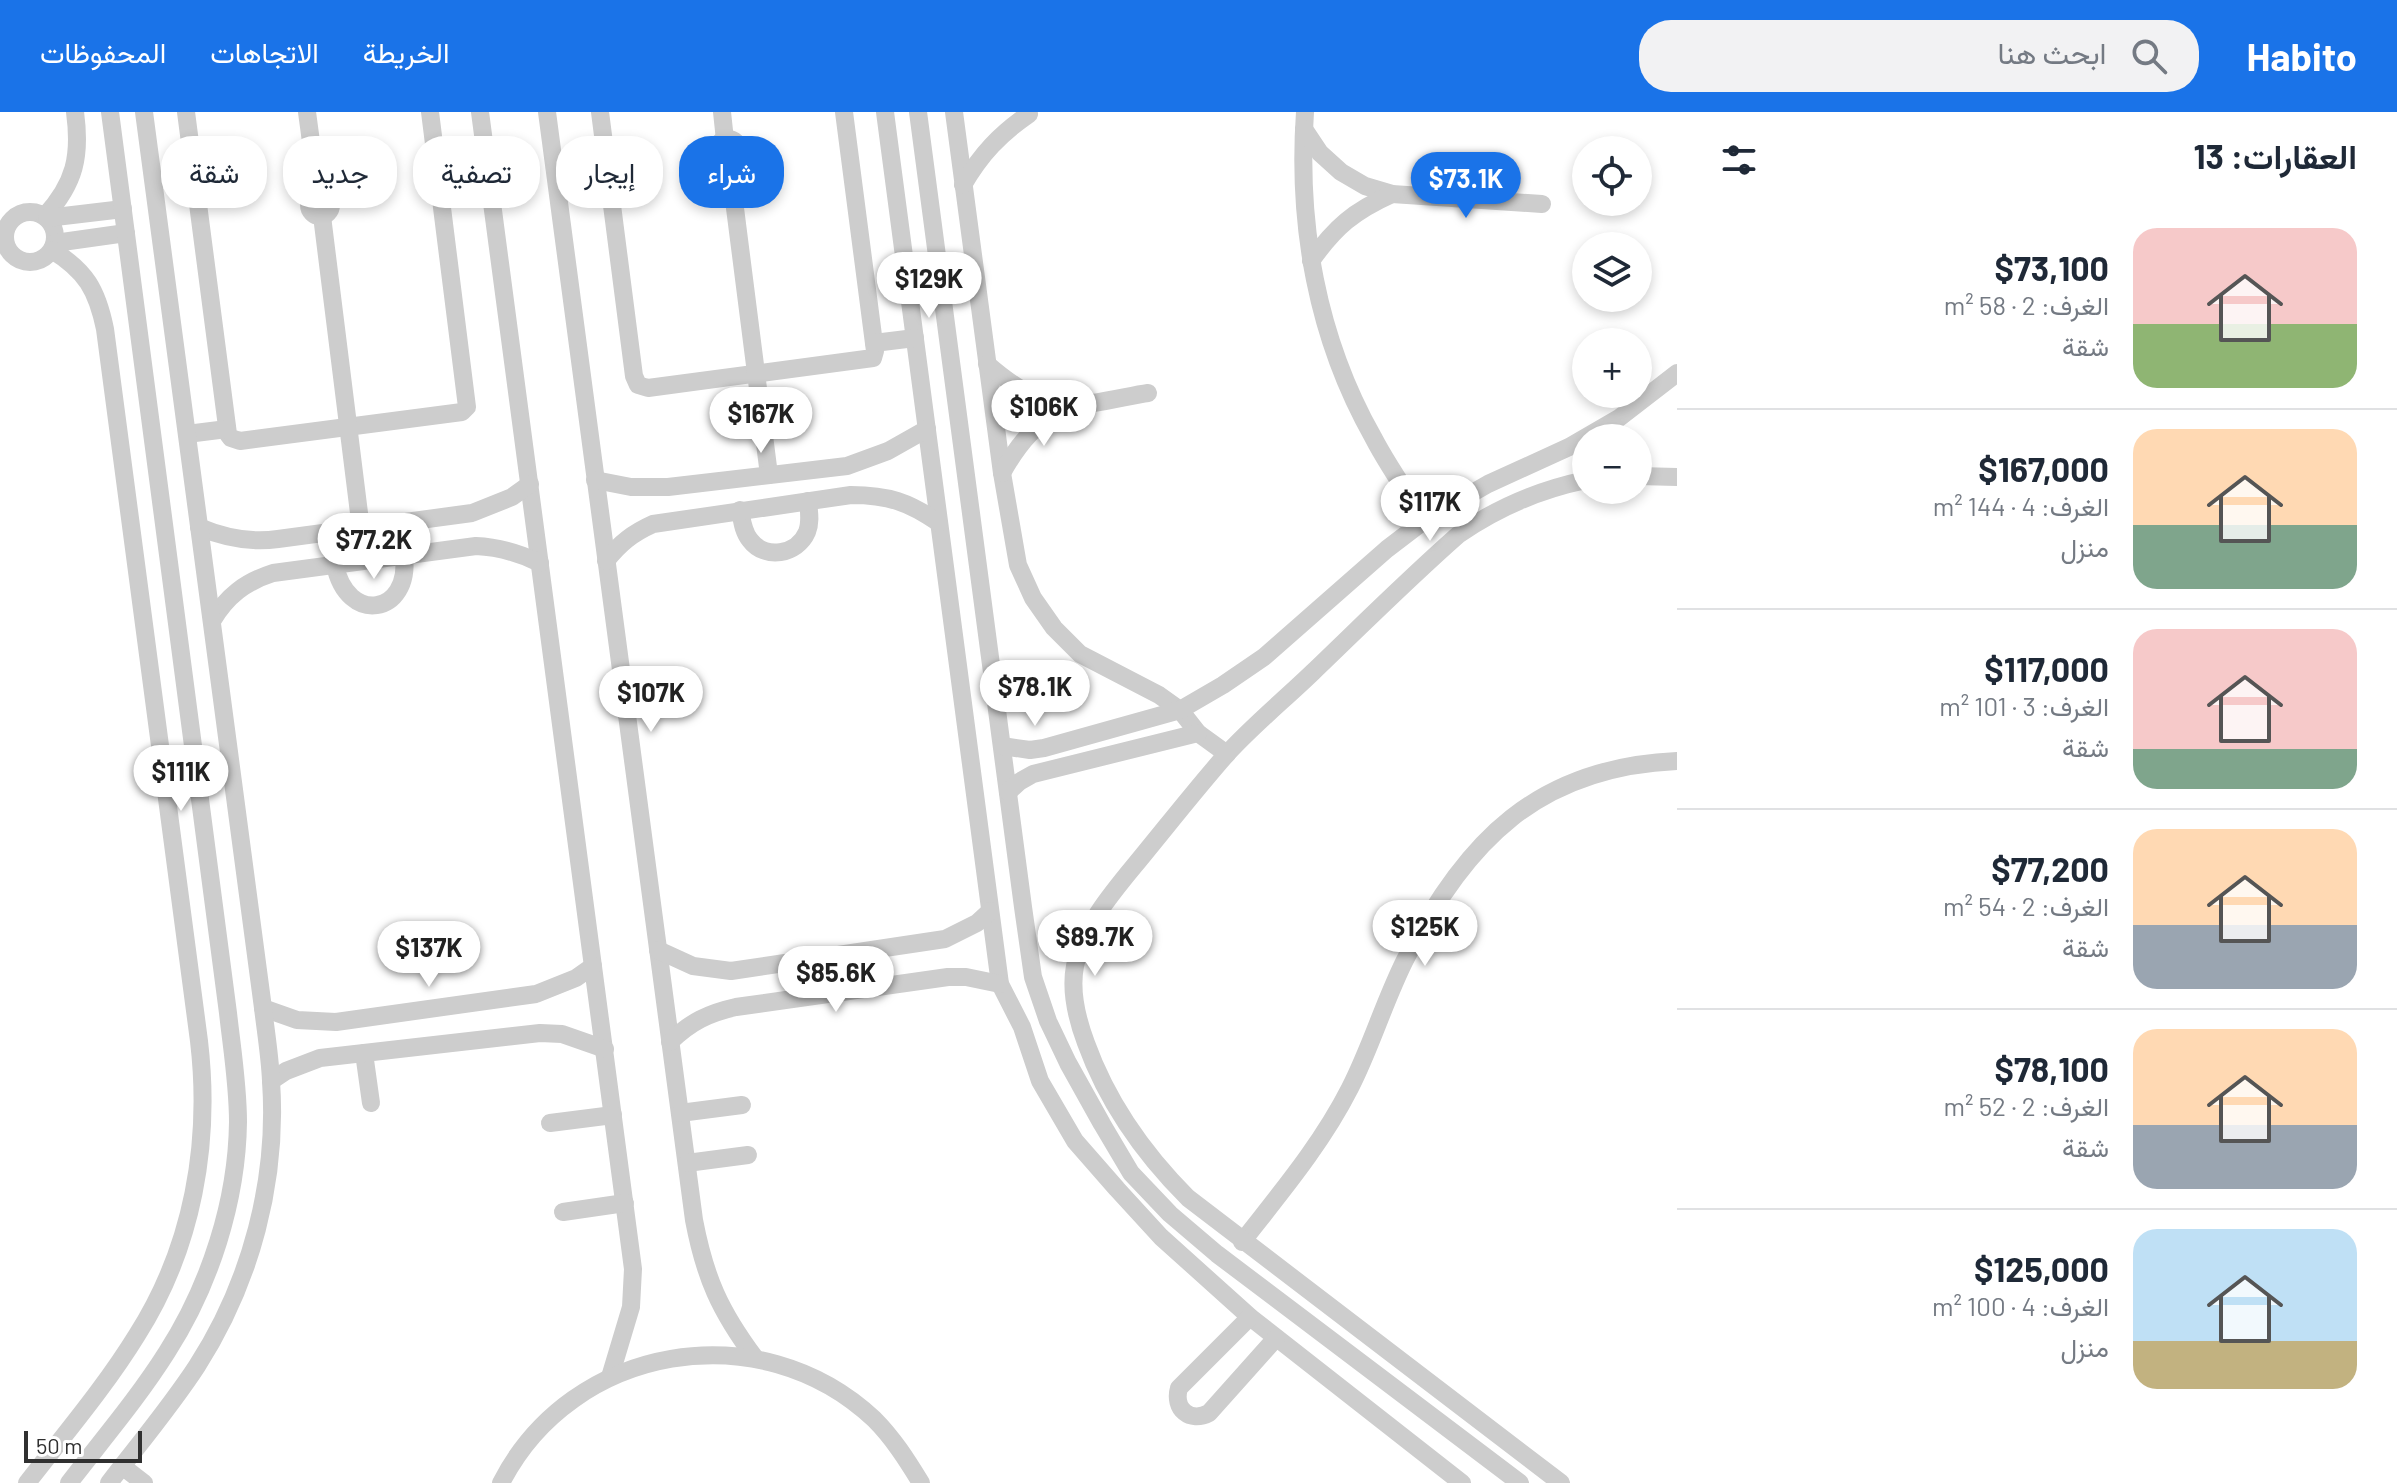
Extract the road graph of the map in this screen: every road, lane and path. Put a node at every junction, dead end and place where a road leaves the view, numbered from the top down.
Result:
1 (75, 112) edge
2 (110, 112) edge
3 (144, 112) edge
4 (186, 112) edge
5 (307, 112) edge
6 (430, 112) edge
7 (480, 112) edge
8 (547, 112) edge
9 (600, 112) edge
10 (722, 112) edge
11 (844, 112) edge
12 (885, 112) edge
13 (918, 112) edge
14 (954, 112) edge
15 (1032, 113) edge
16 (1305, 121) edge
17 (963, 185) junction
18 (1392, 194) junction
19 (1542, 204) dead end
20 (123, 209) junction
21 (20, 213) junction
22 (0, 216) edge
23 (46, 217) junction
24 (126, 233) junction
25 (54, 247) junction
26 (1311, 261) junction
27 (30, 263) junction
28 (0, 266) edge
29 (941, 288) junction
30 (909, 292) junction
31 (915, 338) junction
32 (874, 343) junction
33 (950, 361) junction
34 (987, 364) junction
35 (918, 365) junction
36 (1677, 373) edge
37 (757, 374) junction
38 (1148, 393) dead end
39 (1067, 405) junction
40 (349, 427) junction
41 (227, 429) junction
42 (927, 429) junction
43 (187, 434) junction
44 (1002, 473) junction
45 (769, 475) junction
46 (1652, 476) edge
47 (1677, 477) edge
48 (595, 480) junction
49 (1572, 483) edge
50 (530, 484) junction
51 (808, 501) junction
52 (740, 510) junction
53 (1433, 515) junction
54 (939, 523) junction
55 (199, 527) junction
56 (361, 529) junction
57 (1458, 535) junction
58 (404, 556) junction
59 (606, 561) junction
60 (540, 563) junction
61 (335, 565) junction
62 (212, 621) junction
63 (1180, 710) junction
64 (1198, 733) junction
65 (1002, 746) junction
66 (1227, 754) junction
67 (1677, 761) edge
68 (1008, 792) junction
69 (990, 911) junction
70 (658, 950) junction
71 (593, 966) junction
72 (1000, 984) junction
73 (263, 1008) junction
74 (670, 1042) junction
75 (605, 1049) junction
76 (364, 1053) junction
77 (271, 1081) junction
78 (371, 1103) dead end
79 (742, 1105) dead end
80 (680, 1113) junction
81 (613, 1115) junction
82 (550, 1123) dead end
83 (748, 1155) dead end
84 (687, 1163) junction
85 (625, 1203) junction
86 (563, 1212) dead end
87 (1242, 1242) junction
88 (1250, 1317) junction
89 (1276, 1338) junction
90 (755, 1358) junction
91 (610, 1377) junction
92 (1463, 1437) junction
93 (1440, 1465) junction
94 (122, 1466) junction
95 (27, 1483) edge
96 (69, 1483) edge
97 (109, 1483) edge
98 (144, 1483) edge
99 (501, 1483) edge
100 (921, 1483) edge
101 (1462, 1483) edge
102 (1520, 1483) edge
103 (1561, 1483) edge

1 - 23 street
2 - 20 street
3 - 43 street
4 - 41 street
5 - 40 street
6 - 40 street
7 - 50 street
8 - 48 street
9 - 37 street
10 - 37 street
11 - 32 street
12 - 30 street
13 - 29 street
14 - 17 street
15 - 17 street
16 - 18 street
16 - 26 street
17 - 34 street
18 - 19 street
18 - 26 street
20 - 23 street
20 - 24 street
21 - 22 street
21 - 23 street
21 - 27 street
23 - 25 street
24 - 25 street
24 - 96 street
25 - 27 street
25 - 95 street
26 - 53 street
27 - 28 street
29 - 30 street
29 - 33 street
30 - 31 street
31 - 32 street
31 - 35 street
32 - 37 street
33 - 35 street
33 - 65 street
34 - 39 street
34 - 44 street
35 - 42 street
36 - 53 street
37 - 45 street
38 - 39 street
39 - 44 street
40 - 41 street
40 - 56 street
41 - 43 street
42 - 45 street
42 - 54 street
43 - 55 street
44 - 63 street
45 - 48 street
46 - 47 street
48 - 59 street
49 - 57 street
50 - 56 street
50 - 60 street
51 - 52 street
51 - 52 street
51 - 54 street
52 - 59 street
53 - 57 street
53 - 63 street
54 - 69 street
55 - 56 street
55 - 62 street
57 - 66 street
58 - 60 street
58 - 61 street
58 - 61 street
59 - 70 street
60 - 71 street
61 - 62 street
62 - 73 street
63 - 64 street
63 - 65 street
64 - 66 street
64 - 68 street
65 - 68 street
66 - 87 street
67 - 87 street
68 - 92 street
69 - 70 street
69 - 72 street
70 - 74 street
71 - 73 street
71 - 75 street
72 - 74 street
72 - 88 street
73 - 77 street
74 - 80 street
75 - 76 street
75 - 81 street
76 - 77 street
76 - 78 street
77 - 94 street
79 - 80 street
80 - 84 street
81 - 82 street
81 - 85 street
83 - 84 street
84 - 90 street
85 - 86 street
85 - 91 street
87 - 103 street
88 - 89 street
88 - 89 street
89 - 93 street
90 - 91 street
90 - 100 street
91 - 99 street
92 - 93 street
92 - 102 street
93 - 101 street
94 - 97 street
94 - 98 street

